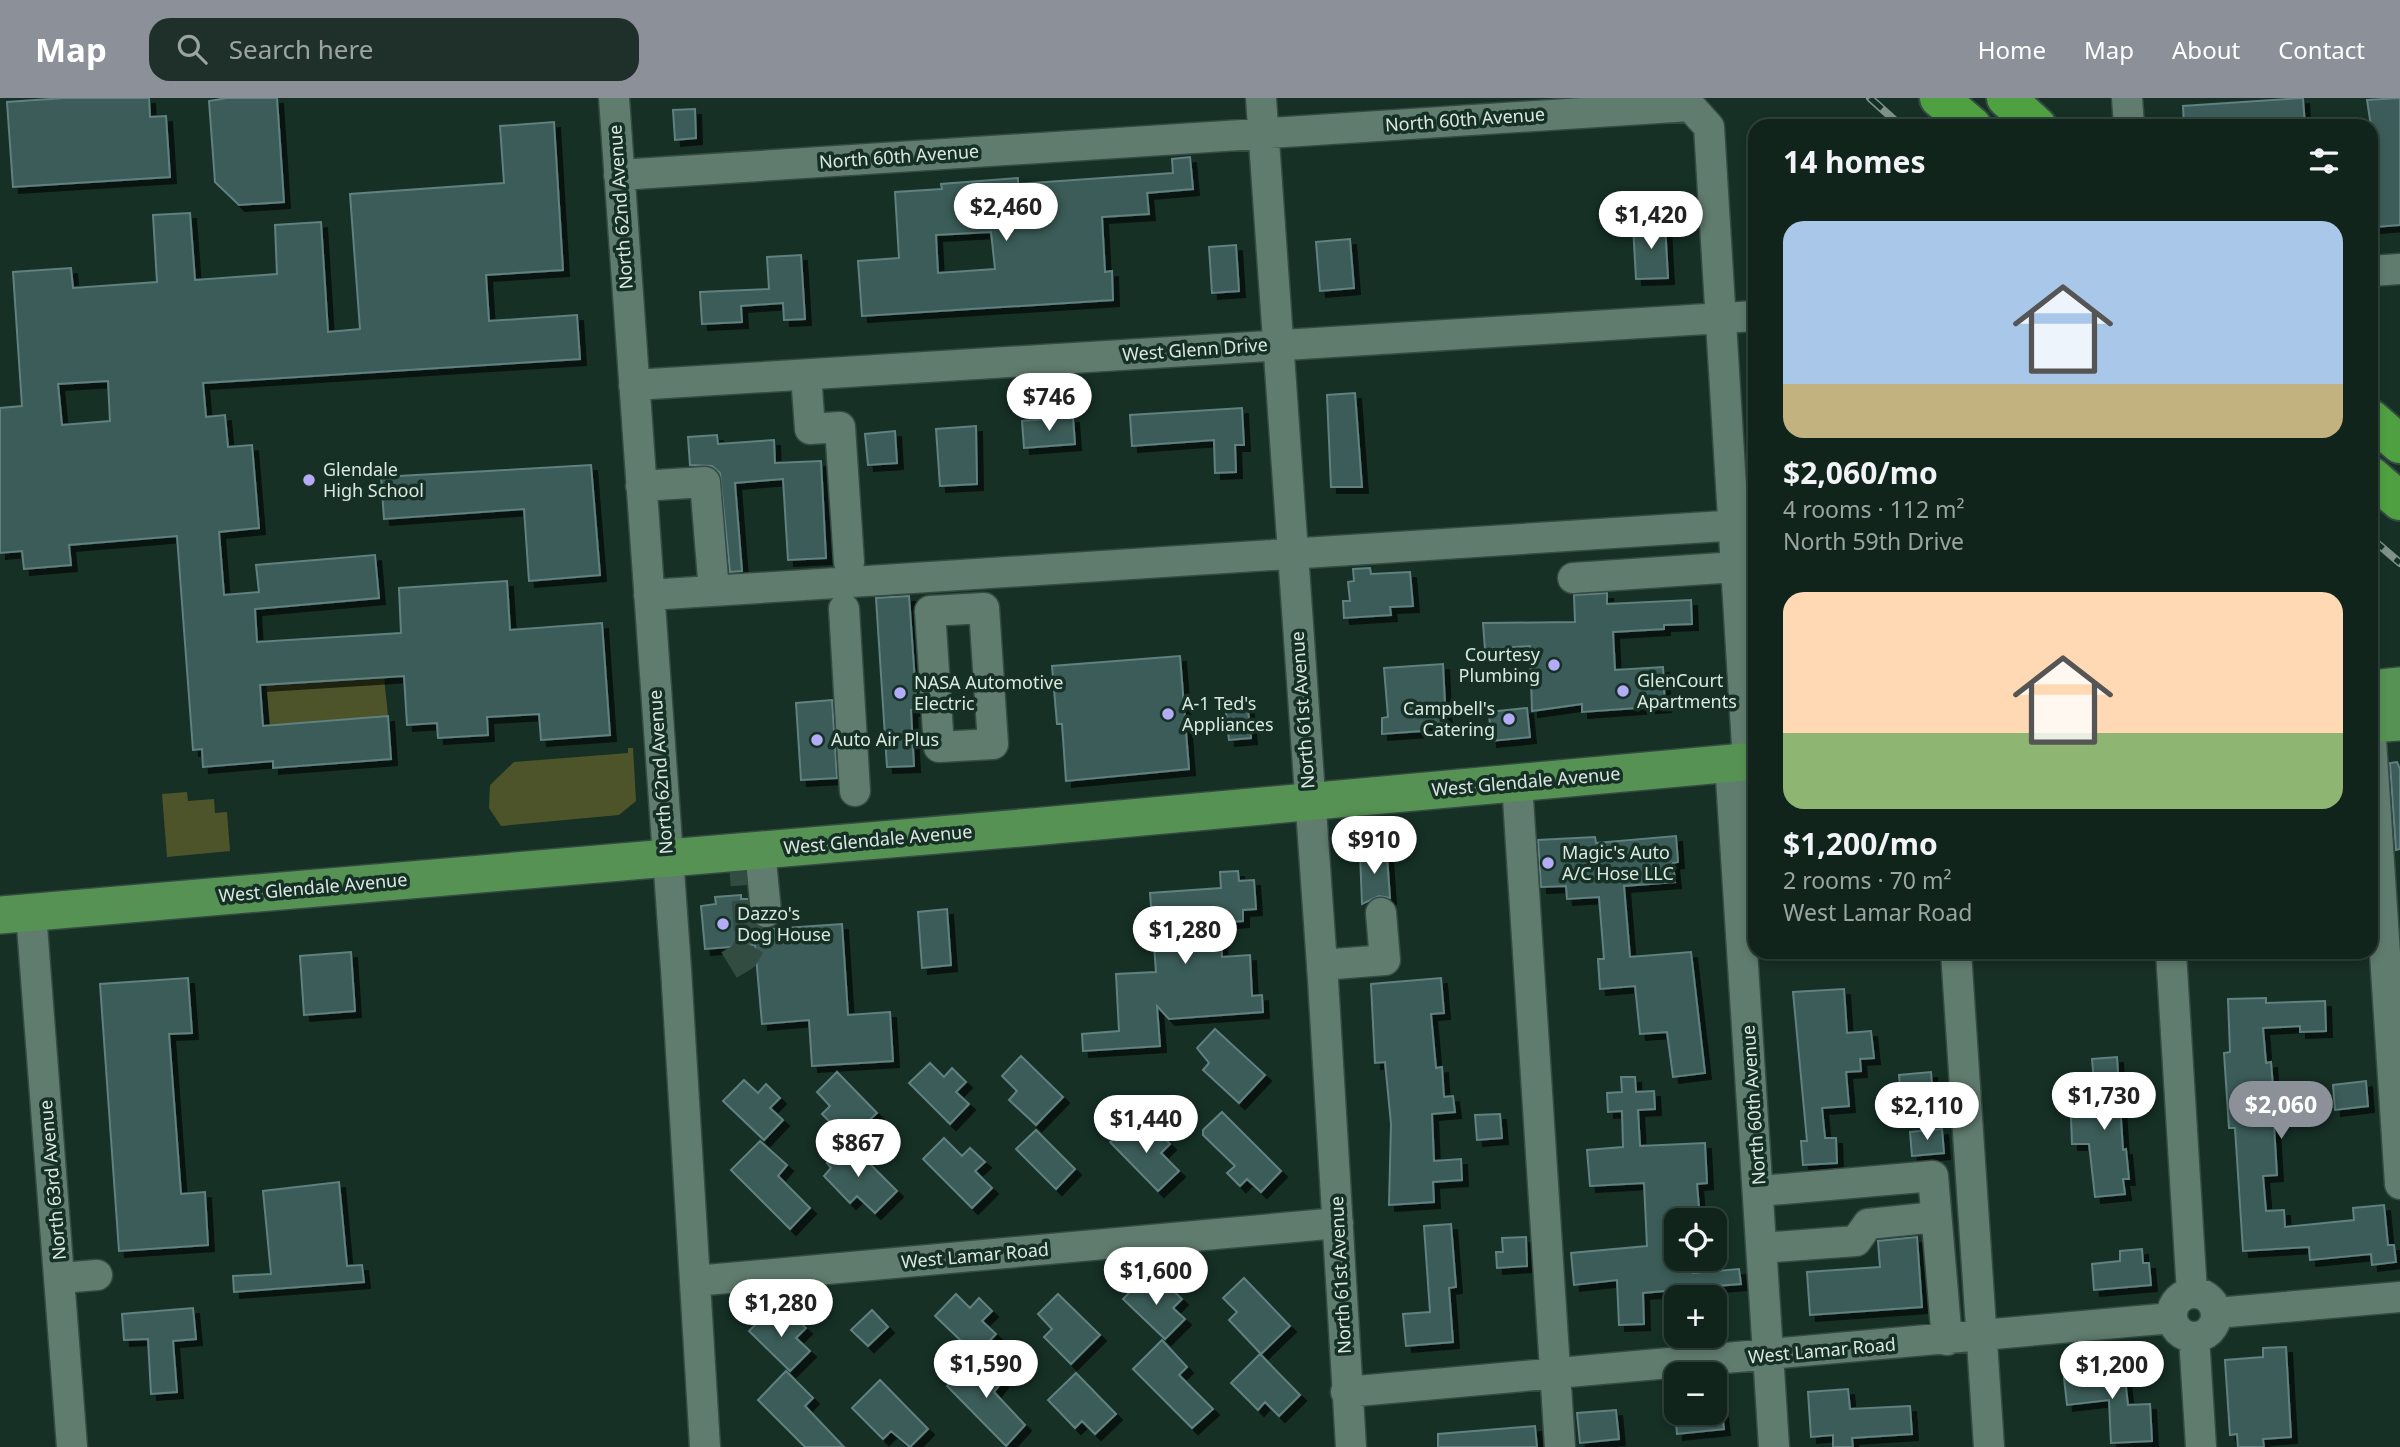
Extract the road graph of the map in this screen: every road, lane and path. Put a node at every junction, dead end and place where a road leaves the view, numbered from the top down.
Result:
1 (614, 98) edge
2 (1261, 98) edge
3 (1939, 98) edge
4 (2006, 98) edge
5 (2127, 98) edge
6 (1964, 119) edge
7 (2029, 119) edge
8 (2128, 119) edge
9 (1264, 133) junction
10 (619, 175) junction
11 (2400, 269) edge
12 (2378, 271) edge
13 (1748, 316) edge
14 (1721, 318) junction
15 (1279, 344) junction
16 (806, 375) junction
17 (634, 385) junction
18 (2378, 425) edge
19 (2400, 444) edge
20 (2378, 482) edge
21 (641, 486) junction
22 (2400, 501) edge
23 (1744, 524) edge
24 (1293, 554) junction
25 (849, 562) dead end
26 (1736, 567) junction
27 (1573, 578) dead end
28 (714, 591) junction
29 (649, 595) junction
30 (844, 609) dead end
31 (930, 611) joint
32 (2400, 686) edge
33 (2378, 688) edge
34 (2400, 722) edge
35 (2378, 724) edge
36 (1745, 762) edge
37 (1517, 783) junction
38 (855, 791) dead end
39 (1310, 800) junction
40 (2378, 847) edge
41 (1748, 848) edge
42 (761, 850) junction
43 (667, 857) junction
44 (766, 912) dead end
45 (1381, 913) dead end
46 (15, 914) edge
47 (1752, 959) edge
48 (1955, 959) edge
49 (2171, 959) edge
50 (1322, 965) junction
51 (2400, 1184) edge
52 (1760, 1191) junction
53 (1936, 1216) junction
54 (1338, 1223) junction
55 (1762, 1248) junction
56 (97, 1275) dead end
57 (61, 1278) junction
58 (695, 1281) junction
59 (2192, 1293) junction
60 (2400, 1297) edge
61 (2216, 1313) junction
62 (2183, 1328) junction
63 (1982, 1336) junction
64 (1947, 1340) junction
65 (1768, 1355) junction
66 (1556, 1374) junction
67 (1346, 1392) junction
68 (72, 1447) edge
69 (705, 1447) edge
70 (1350, 1447) edge
71 (1560, 1447) edge
72 (1774, 1447) edge
73 (1989, 1447) edge
74 (2202, 1447) edge

1 - 10 street, North 62nd Avenue
2 - 9 street, North 61st Avenue
3 - 6 highway
4 - 7 highway
5 - 8 street
9 - 10 street, North 60th Avenue
9 - 14 street, North 60th Avenue
9 - 15 street, North 61st Avenue
10 - 17 street, North 62nd Avenue
11 - 12 street
13 - 14 street, West Glenn Drive
14 - 15 street, West Glenn Drive
14 - 23 street, North 60th Avenue
15 - 16 street, West Glenn Drive
15 - 24 street, North 61st Avenue
16 - 17 street, West Glenn Drive
16 - 25 street
17 - 21 street, North 62nd Avenue
18 - 19 highway
20 - 22 highway
21 - 28 street
21 - 29 street, North 62nd Avenue
23 - 24 street
23 - 26 street, North 60th Avenue
24 - 28 street
24 - 39 street, North 61st Avenue
26 - 27 street
26 - 36 street, North 60th Avenue
28 - 29 street
29 - 43 street, North 62nd Avenue
30 - 38 street
31 - 31 street
32 - 33 main road
34 - 35 main road
36 - 37 main road, West Glendale Avenue
36 - 41 street, North 60th Avenue
37 - 39 main road, West Glendale Avenue
37 - 66 street
39 - 42 main road, West Glendale Avenue
39 - 50 street, North 61st Avenue
40 - 51 street
42 - 43 main road, West Glendale Avenue
42 - 44 street
43 - 46 main road, West Glendale Avenue
43 - 58 street, North 62nd Avenue
45 - 50 street
46 - 57 street, North 63rd Avenue
47 - 52 street, North 60th Avenue
48 - 63 street
49 - 59 street
50 - 54 street, North 61st Avenue
52 - 53 street
52 - 55 street, North 60th Avenue
53 - 55 street
53 - 64 street
54 - 58 street, West Lamar Road
54 - 67 street, North 61st Avenue
55 - 65 street, North 60th Avenue
56 - 57 street
57 - 68 street, North 63rd Avenue
58 - 69 street, North 62nd Avenue
59 - 61 street
59 - 62 street
60 - 61 street
61 - 62 street
62 - 63 street, West Lamar Road
62 - 74 street
63 - 64 street, West Lamar Road
63 - 73 street
64 - 65 street, West Lamar Road
65 - 66 street, West Lamar Road
65 - 72 street, North 60th Avenue
66 - 67 street, West Lamar Road
66 - 71 street
67 - 70 street, North 61st Avenue

